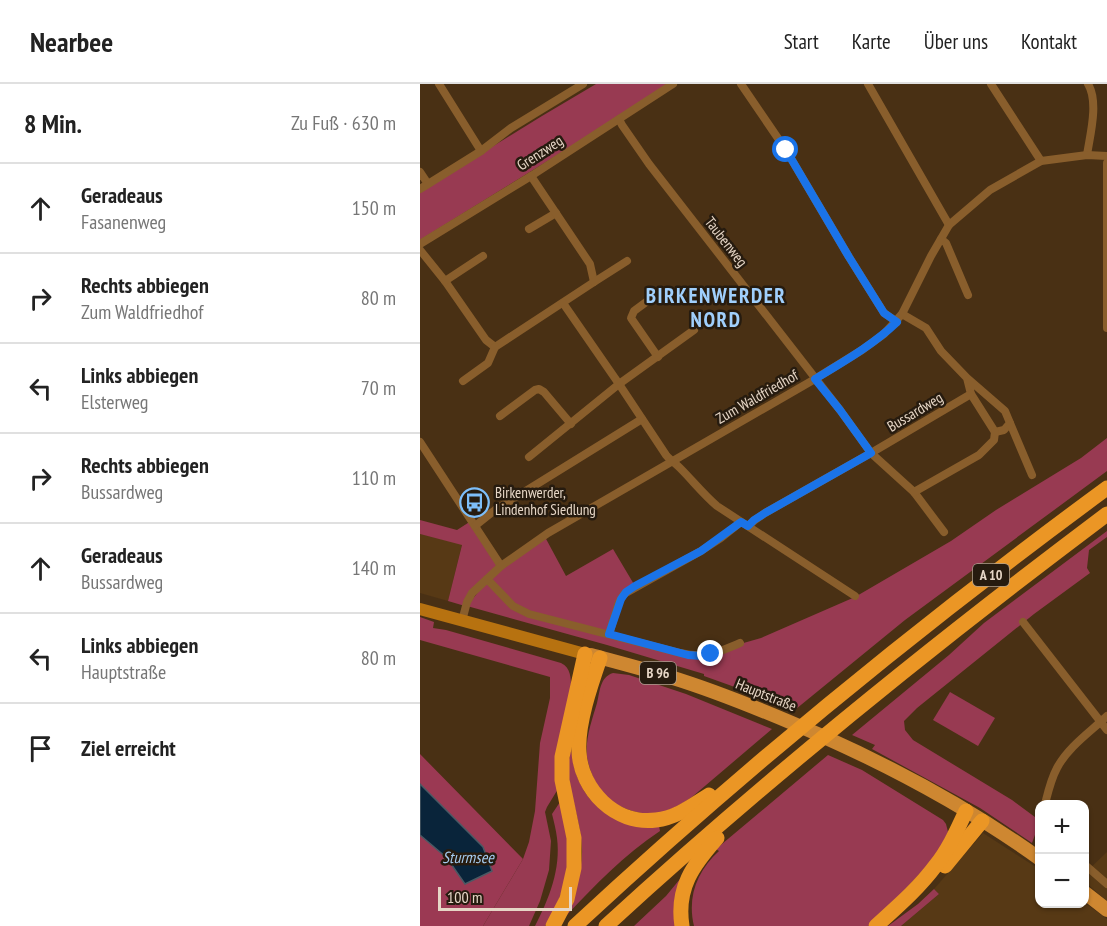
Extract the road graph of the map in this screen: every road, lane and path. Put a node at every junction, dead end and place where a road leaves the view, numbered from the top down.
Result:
1 (439, 84) edge
2 (583, 84) edge
3 (674, 84) edge
4 (741, 84) edge
5 (868, 84) edge
6 (991, 84) edge
7 (1088, 84) edge
8 (619, 119) junction
9 (482, 151) junction
10 (1087, 155) junction
11 (1107, 156) edge
12 (1041, 161) junction
13 (1107, 163) edge
14 (420, 172) edge
15 (531, 176) junction
16 (424, 186) edge
17 (556, 213) junction
18 (950, 225) junction
19 (529, 229) dead end
20 (941, 239) junction
21 (420, 244) edge
22 (420, 250) edge
23 (483, 256) dead end
24 (627, 261) dead end
25 (445, 281) junction
26 (594, 282) junction
27 (657, 294) dead end
28 (968, 295) dead end
29 (563, 303) junction
30 (899, 318) junction
31 (1107, 328) edge
32 (694, 330) dead end
33 (495, 347) junction
34 (658, 357) junction
35 (967, 378) junction
36 (815, 379) junction
37 (463, 381) dead end
38 (619, 384) junction
39 (971, 394) junction
40 (500, 416) dead end
41 (642, 419) junction
42 (1010, 423) junction
43 (571, 424) junction
44 (995, 432) junction
45 (420, 442) edge
46 (871, 453) junction
47 (529, 457) dead end
48 (672, 462) junction
49 (1032, 475) dead end
50 (1107, 488) edge
51 (914, 492) junction
52 (1107, 514) edge
53 (745, 524) junction
54 (475, 526) junction
55 (944, 532) dead end
56 (501, 566) junction
57 (487, 579) junction
58 (855, 596) dead end
59 (420, 609) edge
60 (462, 621) junction
61 (1023, 622) dead end
62 (609, 634) junction
63 (740, 643) dead end
64 (592, 656) junction
65 (1104, 719) edge
66 (1107, 730) edge
67 (748, 772) junction
68 (752, 797) junction
69 (1046, 800) edge
70 (966, 811) junction
71 (982, 821) junction
72 (1035, 856) edge
73 (1089, 868) edge
74 (1107, 884) edge
75 (1089, 896) edge
76 (1107, 910) edge
77 (553, 926) edge
78 (575, 926) edge
79 (606, 926) edge
80 (682, 926) edge
81 (876, 926) edge
82 (883, 926) edge

1 - 9 street
2 - 9 street
3 - 8 street, Grenzweg
4 - 30 street
5 - 18 street
6 - 12 street
7 - 10 street
8 - 15 street, Grenzweg
8 - 36 street, Taubenweg
9 - 16 street
10 - 11 street, Zum Waldfriedhof
10 - 12 street, Zum Waldfriedhof
12 - 18 street, Zum Waldfriedhof
13 - 31 street
14 - 16 street
15 - 17 street
15 - 21 street, Grenzweg
17 - 19 street
17 - 26 street
18 - 20 street, Zum Waldfriedhof
20 - 28 street
20 - 30 street, Zum Waldfriedhof
22 - 25 street
23 - 25 street
24 - 26 street
25 - 33 street
26 - 29 street
27 - 34 street
29 - 33 street
29 - 38 street
30 - 35 street
30 - 36 street, Zum Waldfriedhof
32 - 34 street
33 - 37 street
34 - 38 street
35 - 39 street
35 - 42 street
36 - 46 street, Taubenweg
36 - 48 street, Zum Waldfriedhof
38 - 41 street
38 - 43 street
39 - 44 street
39 - 46 street, Bussardweg
40 - 43 street
41 - 48 street
41 - 54 street
42 - 44 street
42 - 49 street
43 - 47 street
44 - 51 street
45 - 54 street
46 - 51 street, Taubenweg
46 - 53 street, Bussardweg
48 - 53 street
48 - 56 street, Zum Waldfriedhof
50 - 67 highway, A 10
51 - 55 street, Taubenweg
52 - 68 highway, A 10
53 - 58 street
53 - 62 street, Bussardweg
54 - 56 street
56 - 57 street, Zum Waldfriedhof
57 - 60 street, Zum Waldfriedhof
57 - 62 street
59 - 60 main road, Hauptstraße
60 - 64 main road, Hauptstraße
61 - 65 street
62 - 63 street
64 - 67 highway
64 - 70 main road, Hauptstraße / B 96
64 - 77 highway
65 - 66 street
65 - 69 street
67 - 78 highway, A 10
68 - 79 highway, A 10
68 - 80 highway
70 - 71 main road, Hauptstraße / B 96
70 - 81 highway
71 - 72 main road, Hauptstraße / B 96
71 - 82 highway
73 - 74 street
75 - 76 main road

